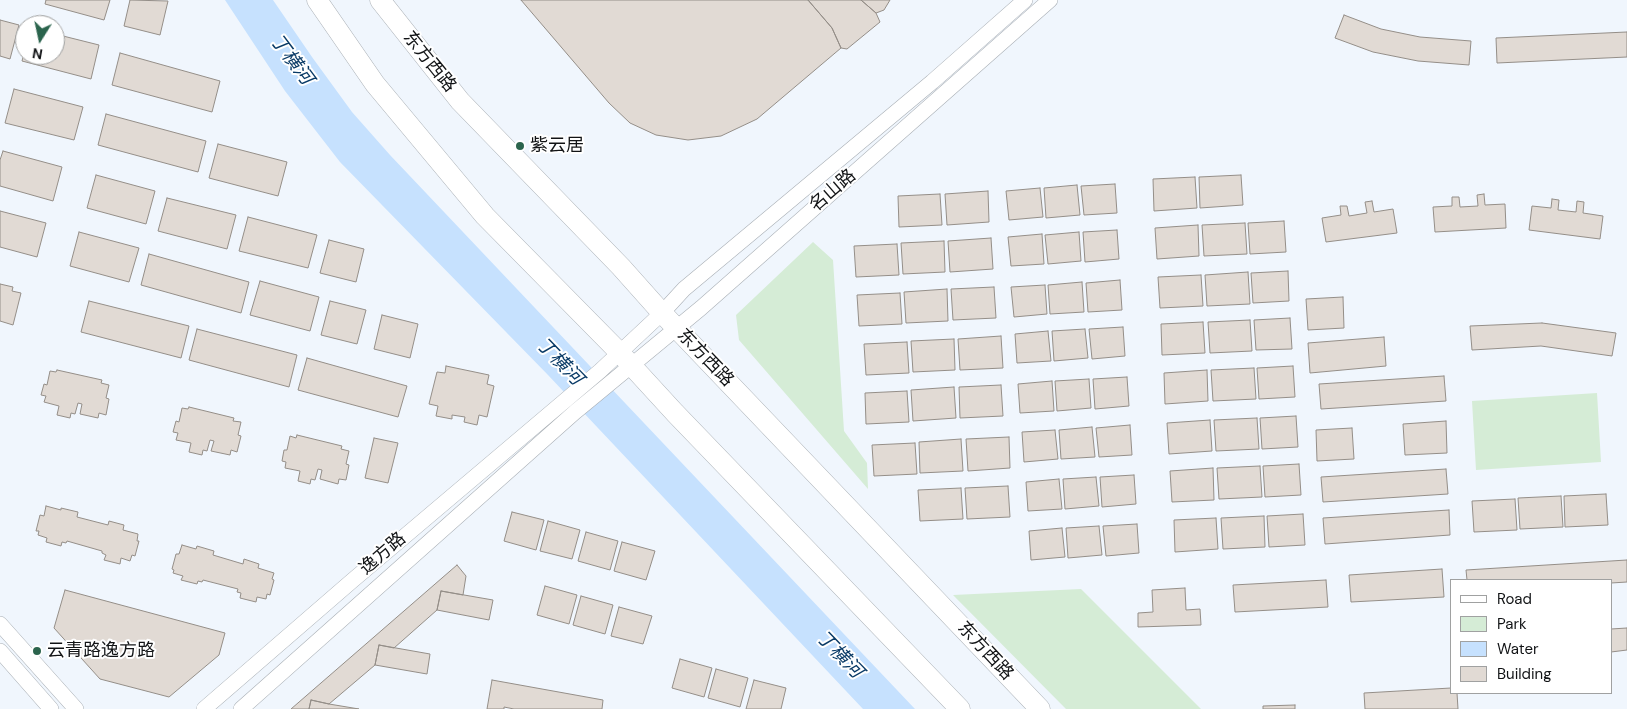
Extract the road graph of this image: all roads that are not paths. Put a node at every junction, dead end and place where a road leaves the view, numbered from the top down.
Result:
1 (317, 0) edge
2 (380, 0) edge
3 (1025, 0) edge
4 (1050, 0) edge
5 (662, 313) junction
6 (676, 328) junction
7 (626, 359) junction
8 (614, 379) joint
9 (0, 624) edge
10 (0, 651) edge
11 (51, 709) edge
12 (76, 709) edge
13 (204, 709) edge
14 (241, 709) edge
15 (960, 709) edge
16 (1040, 709) edge

1 - 7 main road
2 - 5 main road, 东方西路
3 - 5 street, 名山路
4 - 6 street, 名山路
5 - 6 main road, 东方西路
5 - 7 street, 名山路
6 - 7 street, 名山路
6 - 16 main road, 东方西路
7 - 8 street, 名山路
7 - 13 street, 逸方路
7 - 15 main road
8 - 14 street, 逸方路
9 - 12 street
10 - 11 street

